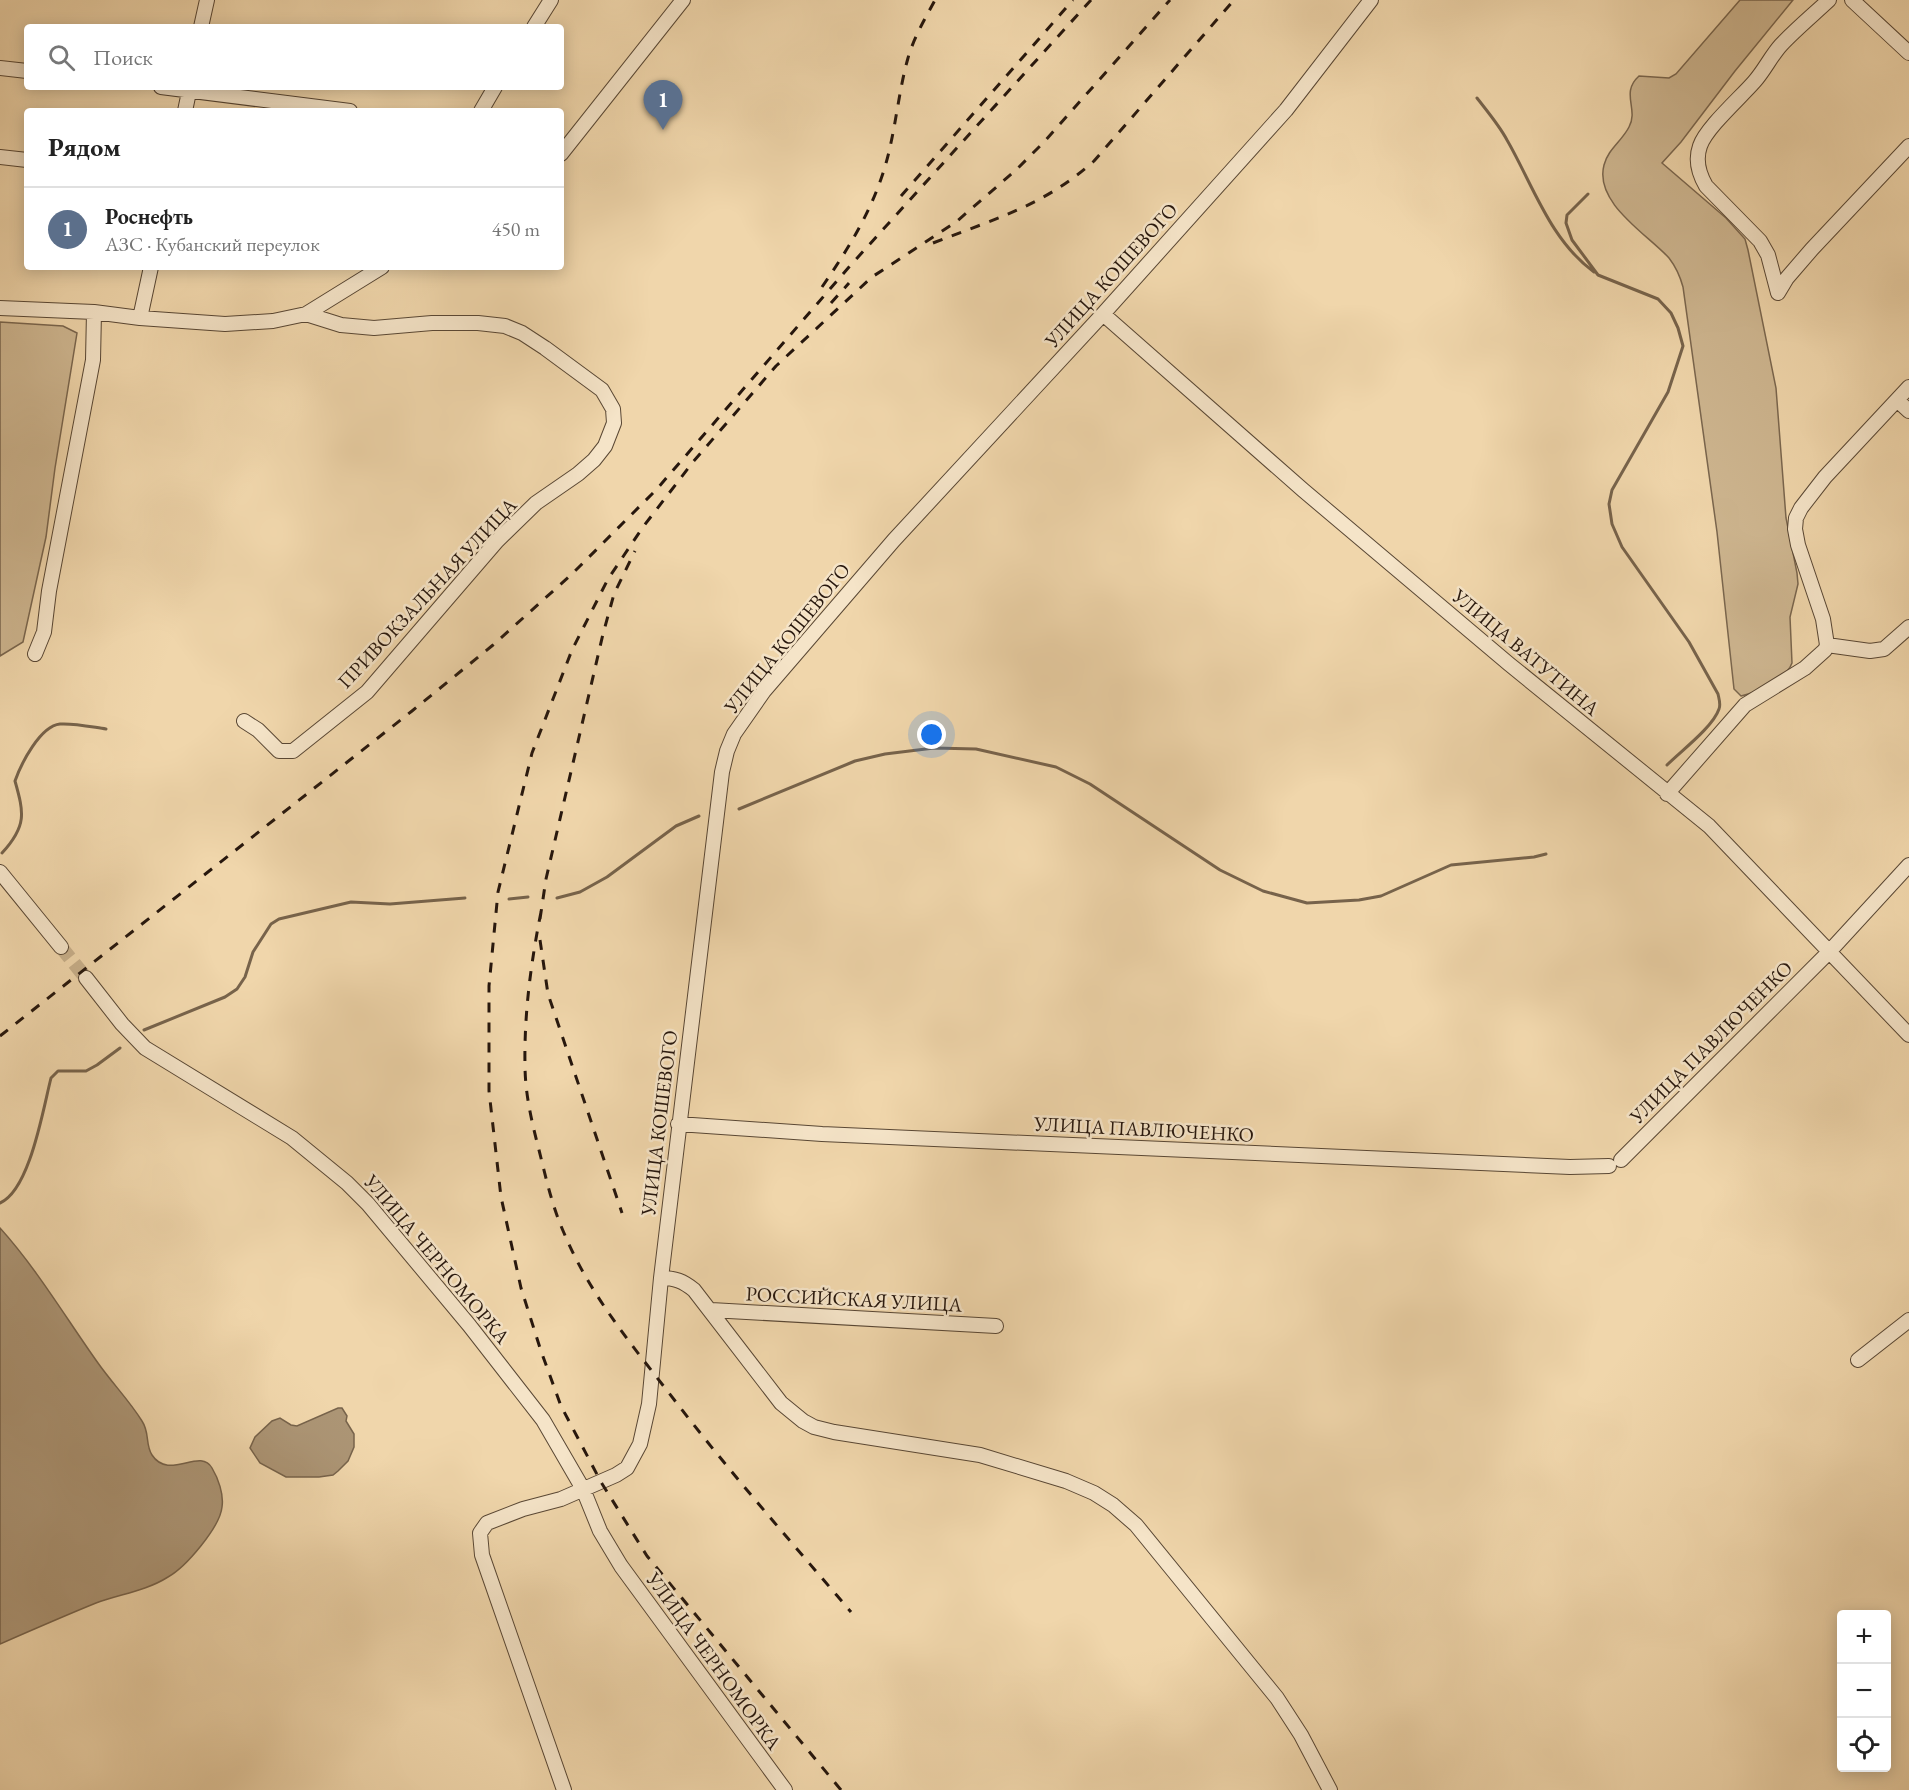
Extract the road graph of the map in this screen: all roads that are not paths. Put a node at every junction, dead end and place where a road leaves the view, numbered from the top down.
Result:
1 (207, 0) edge
2 (551, 0) edge
3 (683, 0) edge
4 (1371, 0) edge
5 (1829, 0) edge
6 (1852, 0) edge
7 (202, 24) edge
8 (536, 24) edge
9 (1909, 52) edge
10 (0, 68) edge
11 (24, 71) edge
12 (190, 90) edge
13 (197, 90) edge
14 (493, 90) edge
15 (186, 108) edge
16 (328, 108) edge
17 (483, 108) edge
18 (1909, 146) edge
19 (564, 150) edge
20 (0, 157) edge
21 (24, 160) edge
22 (150, 270) edge
23 (377, 270) edge
24 (0, 308) edge
25 (94, 312) junction
26 (306, 314) junction
27 (1103, 314) junction
28 (140, 318) junction
29 (1909, 387) edge
30 (1897, 400) junction
31 (1909, 411) edge
32 (1909, 627) edge
33 (1827, 645) junction
34 (35, 654) dead end
35 (244, 720) dead end
36 (1667, 794) junction
37 (1909, 865) edge
38 (0, 872) edge
39 (61, 946) tunnel mouth
40 (1829, 952) junction
41 (86, 978) tunnel mouth
42 (1909, 1035) edge
43 (678, 1124) junction
44 (661, 1278) junction
45 (711, 1310) junction
46 (1909, 1320) edge
47 (996, 1326) dead end
48 (1857, 1360) dead end
49 (583, 1489) junction
50 (564, 1790) edge
51 (785, 1790) edge
52 (1330, 1790) edge

1 - 7 street
2 - 8 street
3 - 19 street
4 - 27 street, УЛИЦА КОШЕВОГО
5 - 18 street
6 - 9 street
10 - 11 street
12 - 15 street
13 - 16 street
14 - 17 street
20 - 21 street
22 - 28 street
23 - 26 street
24 - 25 street
25 - 28 street
25 - 34 street
26 - 28 street
26 - 35 street, ПРИВОКЗАЛЬНАЯ УЛИЦА
27 - 36 street, УЛИЦА ВАТУТИНА
27 - 43 street, УЛИЦА КОШЕВОГО
29 - 30 street
30 - 31 street
30 - 33 street
32 - 33 street
33 - 36 street
36 - 40 street, УЛИЦА ВАТУТИНА
37 - 40 street, УЛИЦА ПАВЛЮЧЕНКО
38 - 39 street
40 - 42 street, УЛИЦА ВАТУТИНА
40 - 43 street, УЛИЦА ПАВЛЮЧЕНКО
41 - 49 street, УЛИЦА ЧЕРНОМОРКА
43 - 44 street, УЛИЦА КОШЕВОГО
44 - 45 street
44 - 49 street, УЛИЦА КОШЕВОГО
45 - 47 street, РОССИЙСКАЯ УЛИЦА
45 - 52 street
46 - 48 street
49 - 50 street
49 - 51 street, УЛИЦА ЧЕРНОМОРКА

